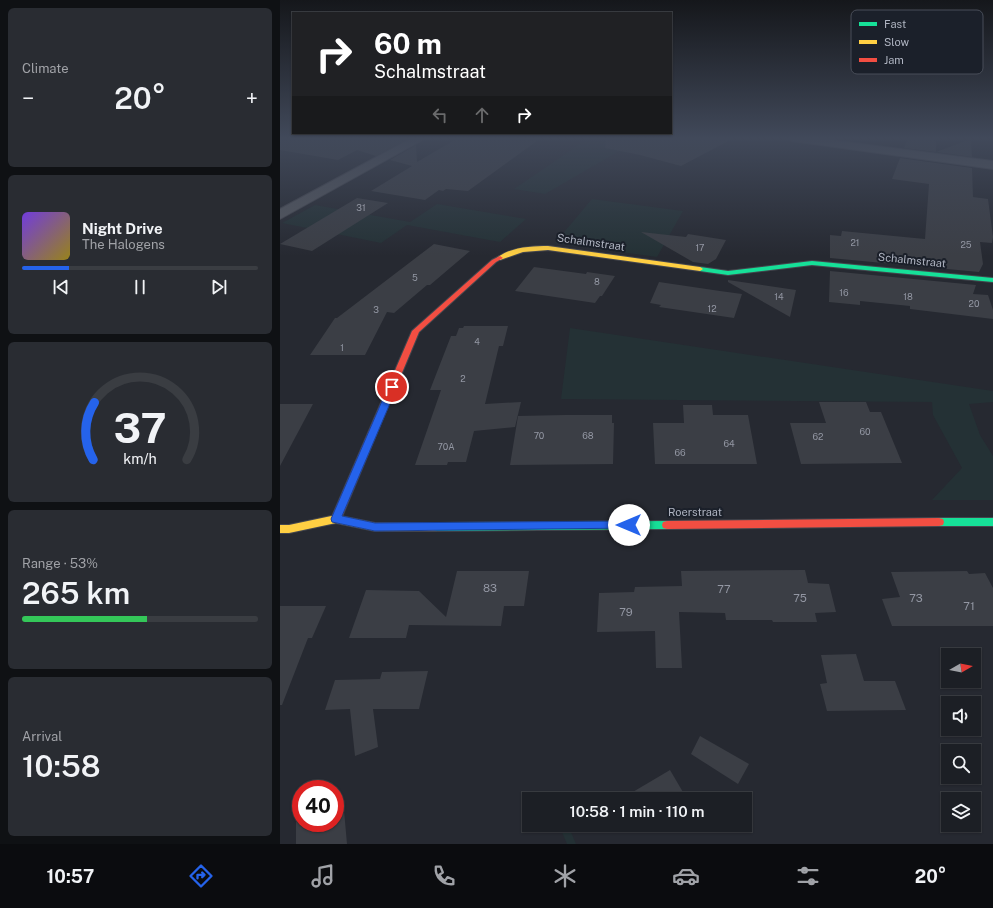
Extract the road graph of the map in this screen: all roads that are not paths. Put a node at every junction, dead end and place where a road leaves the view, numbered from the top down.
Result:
1 (348, 177) edge
2 (280, 215) edge
3 (993, 280) edge
4 (336, 519) junction
5 (993, 522) edge
6 (280, 529) edge

1 - 2 street
3 - 4 street, Schalmstraat
4 - 5 street, Roerstraat
4 - 6 street, Roerstraat

